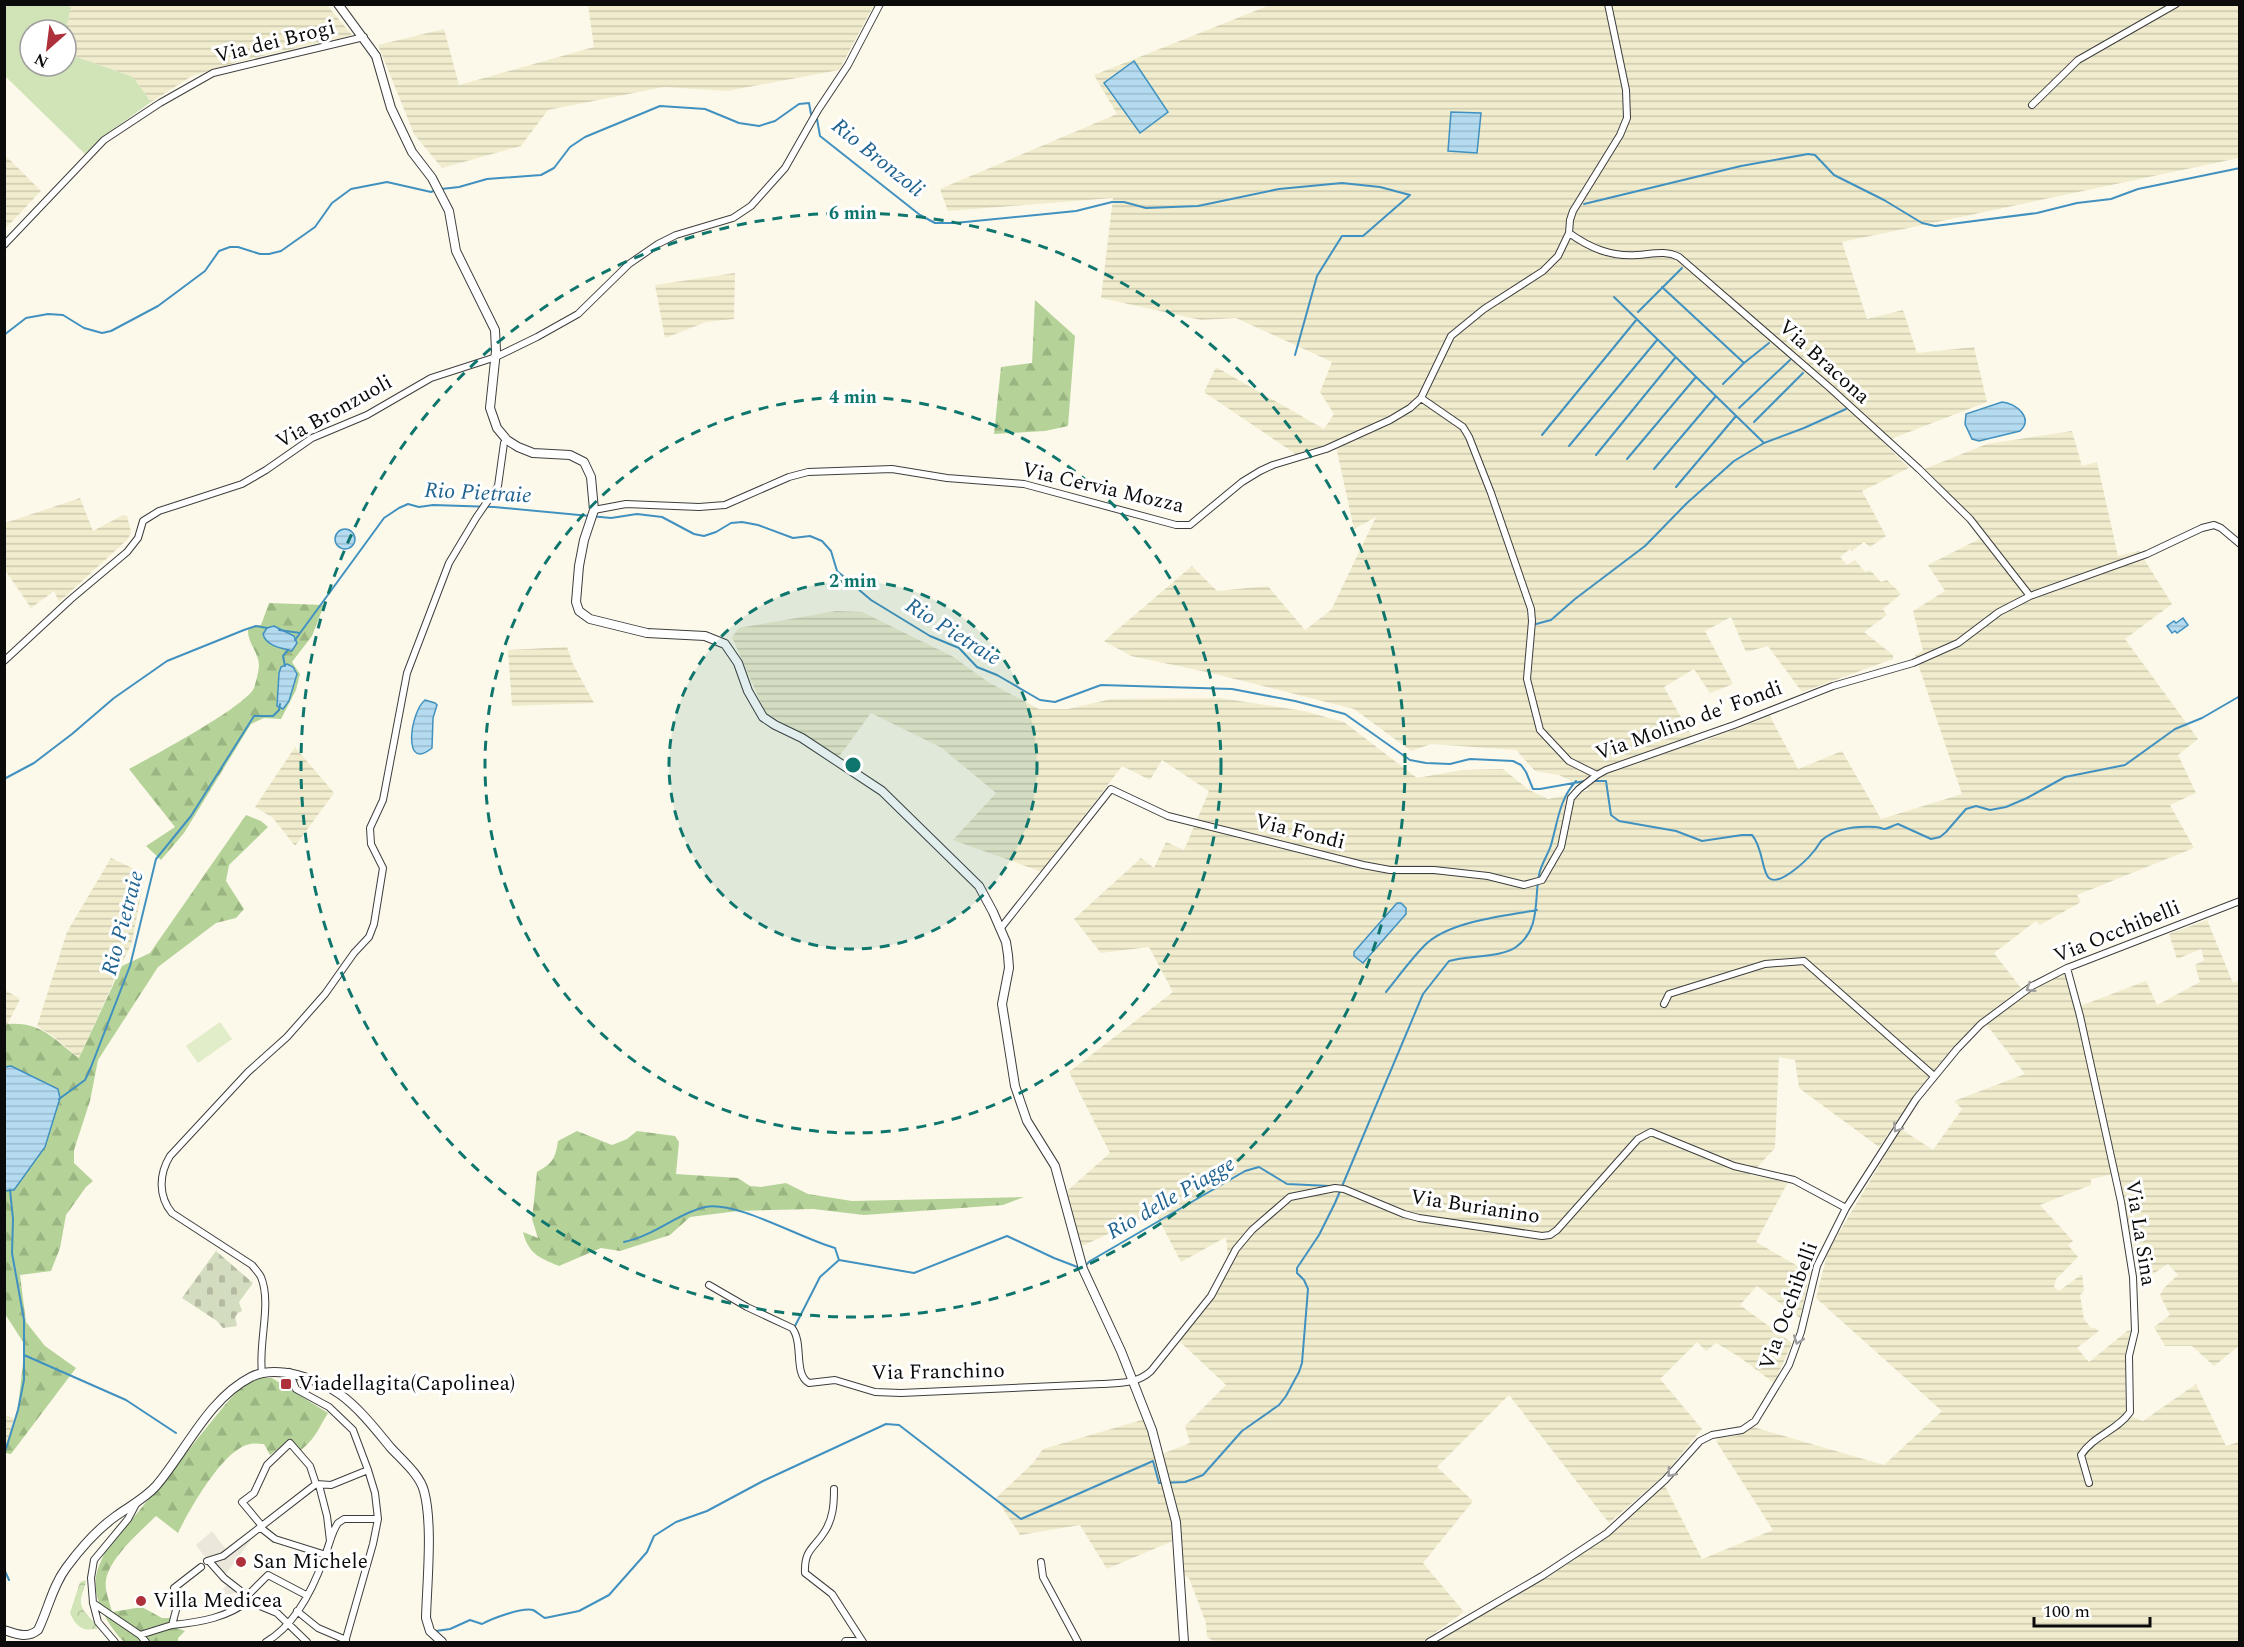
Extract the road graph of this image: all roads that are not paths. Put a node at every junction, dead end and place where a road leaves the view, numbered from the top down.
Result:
1 (338, 4) edge
2 (880, 4) edge
3 (1608, 4) edge
4 (2176, 4) edge
5 (364, 37) junction
6 (2032, 105) dead end
7 (1569, 233) junction
8 (4, 245) edge
9 (496, 357) junction
10 (1421, 398) junction
11 (507, 440) junction
12 (594, 510) junction
13 (2240, 544) edge
14 (2030, 596) junction
15 (4, 662) edge
16 (1598, 775) junction
17 (2240, 901) edge
18 (1000, 929) junction
19 (2067, 968) junction
20 (1664, 1004) dead end
21 (1934, 1076) junction
22 (1846, 1208) junction
23 (709, 1285) dead end
24 (289, 1372) junction
25 (262, 1373) junction
26 (1133, 1382) junction
27 (368, 1470) junction
28 (2089, 1483) dead end
29 (318, 1484) junction
30 (834, 1490) dead end
31 (136, 1504) junction
32 (378, 1519) junction
33 (260, 1528) junction
34 (331, 1541) junction
35 (326, 1555) junction
36 (1041, 1562) dead end
37 (201, 1567) dead end
38 (306, 1595) junction
39 (249, 1598) junction
40 (93, 1603) junction
41 (297, 1611) junction
42 (289, 1624) junction
43 (172, 1625) junction
44 (4, 1630) edge
45 (140, 1635) junction
46 (346, 1641) edge
47 (115, 1642) edge
48 (146, 1642) edge
49 (266, 1642) edge
50 (306, 1642) edge
51 (442, 1642) edge
52 (846, 1642) edge
53 (855, 1642) edge
54 (863, 1642) edge
55 (1078, 1642) edge
56 (1184, 1642) edge
57 (1429, 1642) edge

1 - 5 street
2 - 9 street, Via Bronzuoli
3 - 7 street
4 - 6 street
5 - 8 street, Via dei Brogi
5 - 9 street
7 - 10 street, Via Cervia Mozza
7 - 14 street, Via Bracona
9 - 11 street
9 - 15 street, Via Bronzuoli
10 - 12 street, Via Cervia Mozza
10 - 16 street, Via Molino de' Fondi
11 - 12 street
11 - 25 street
12 - 18 street
13 - 14 street
14 - 16 street, Via Molino de' Fondi
16 - 18 street, Via Fondi
17 - 19 street, Via Occhibelli
18 - 26 street
19 -> 21 street, Via Occhibelli
19 - 28 street, Via La Sina
20 - 21 street
21 -> 22 street, Via Occhibelli
22 - 26 street, Via Burianino
22 -> 57 street, Via Occhibelli
23 - 26 street, Via Franchino
24 - 25 street
24 - 27 street
24 - 51 street
25 - 31 street
26 - 56 street
27 - 29 street
27 - 32 street
29 - 33 street
29 - 33 street
29 - 34 street
30 - 54 street
31 - 40 street
31 - 44 street
32 - 34 street
32 - 46 street
33 - 35 street
33 - 39 street
34 - 35 street
35 - 38 street
36 - 55 street
37 - 43 street
38 - 39 street
38 - 41 street
39 - 42 street
39 - 43 street
40 - 45 street
40 - 47 street
41 - 42 street
41 - 46 street
42 - 49 street
42 - 50 street
43 - 45 street
45 - 48 street
52 - 53 street

